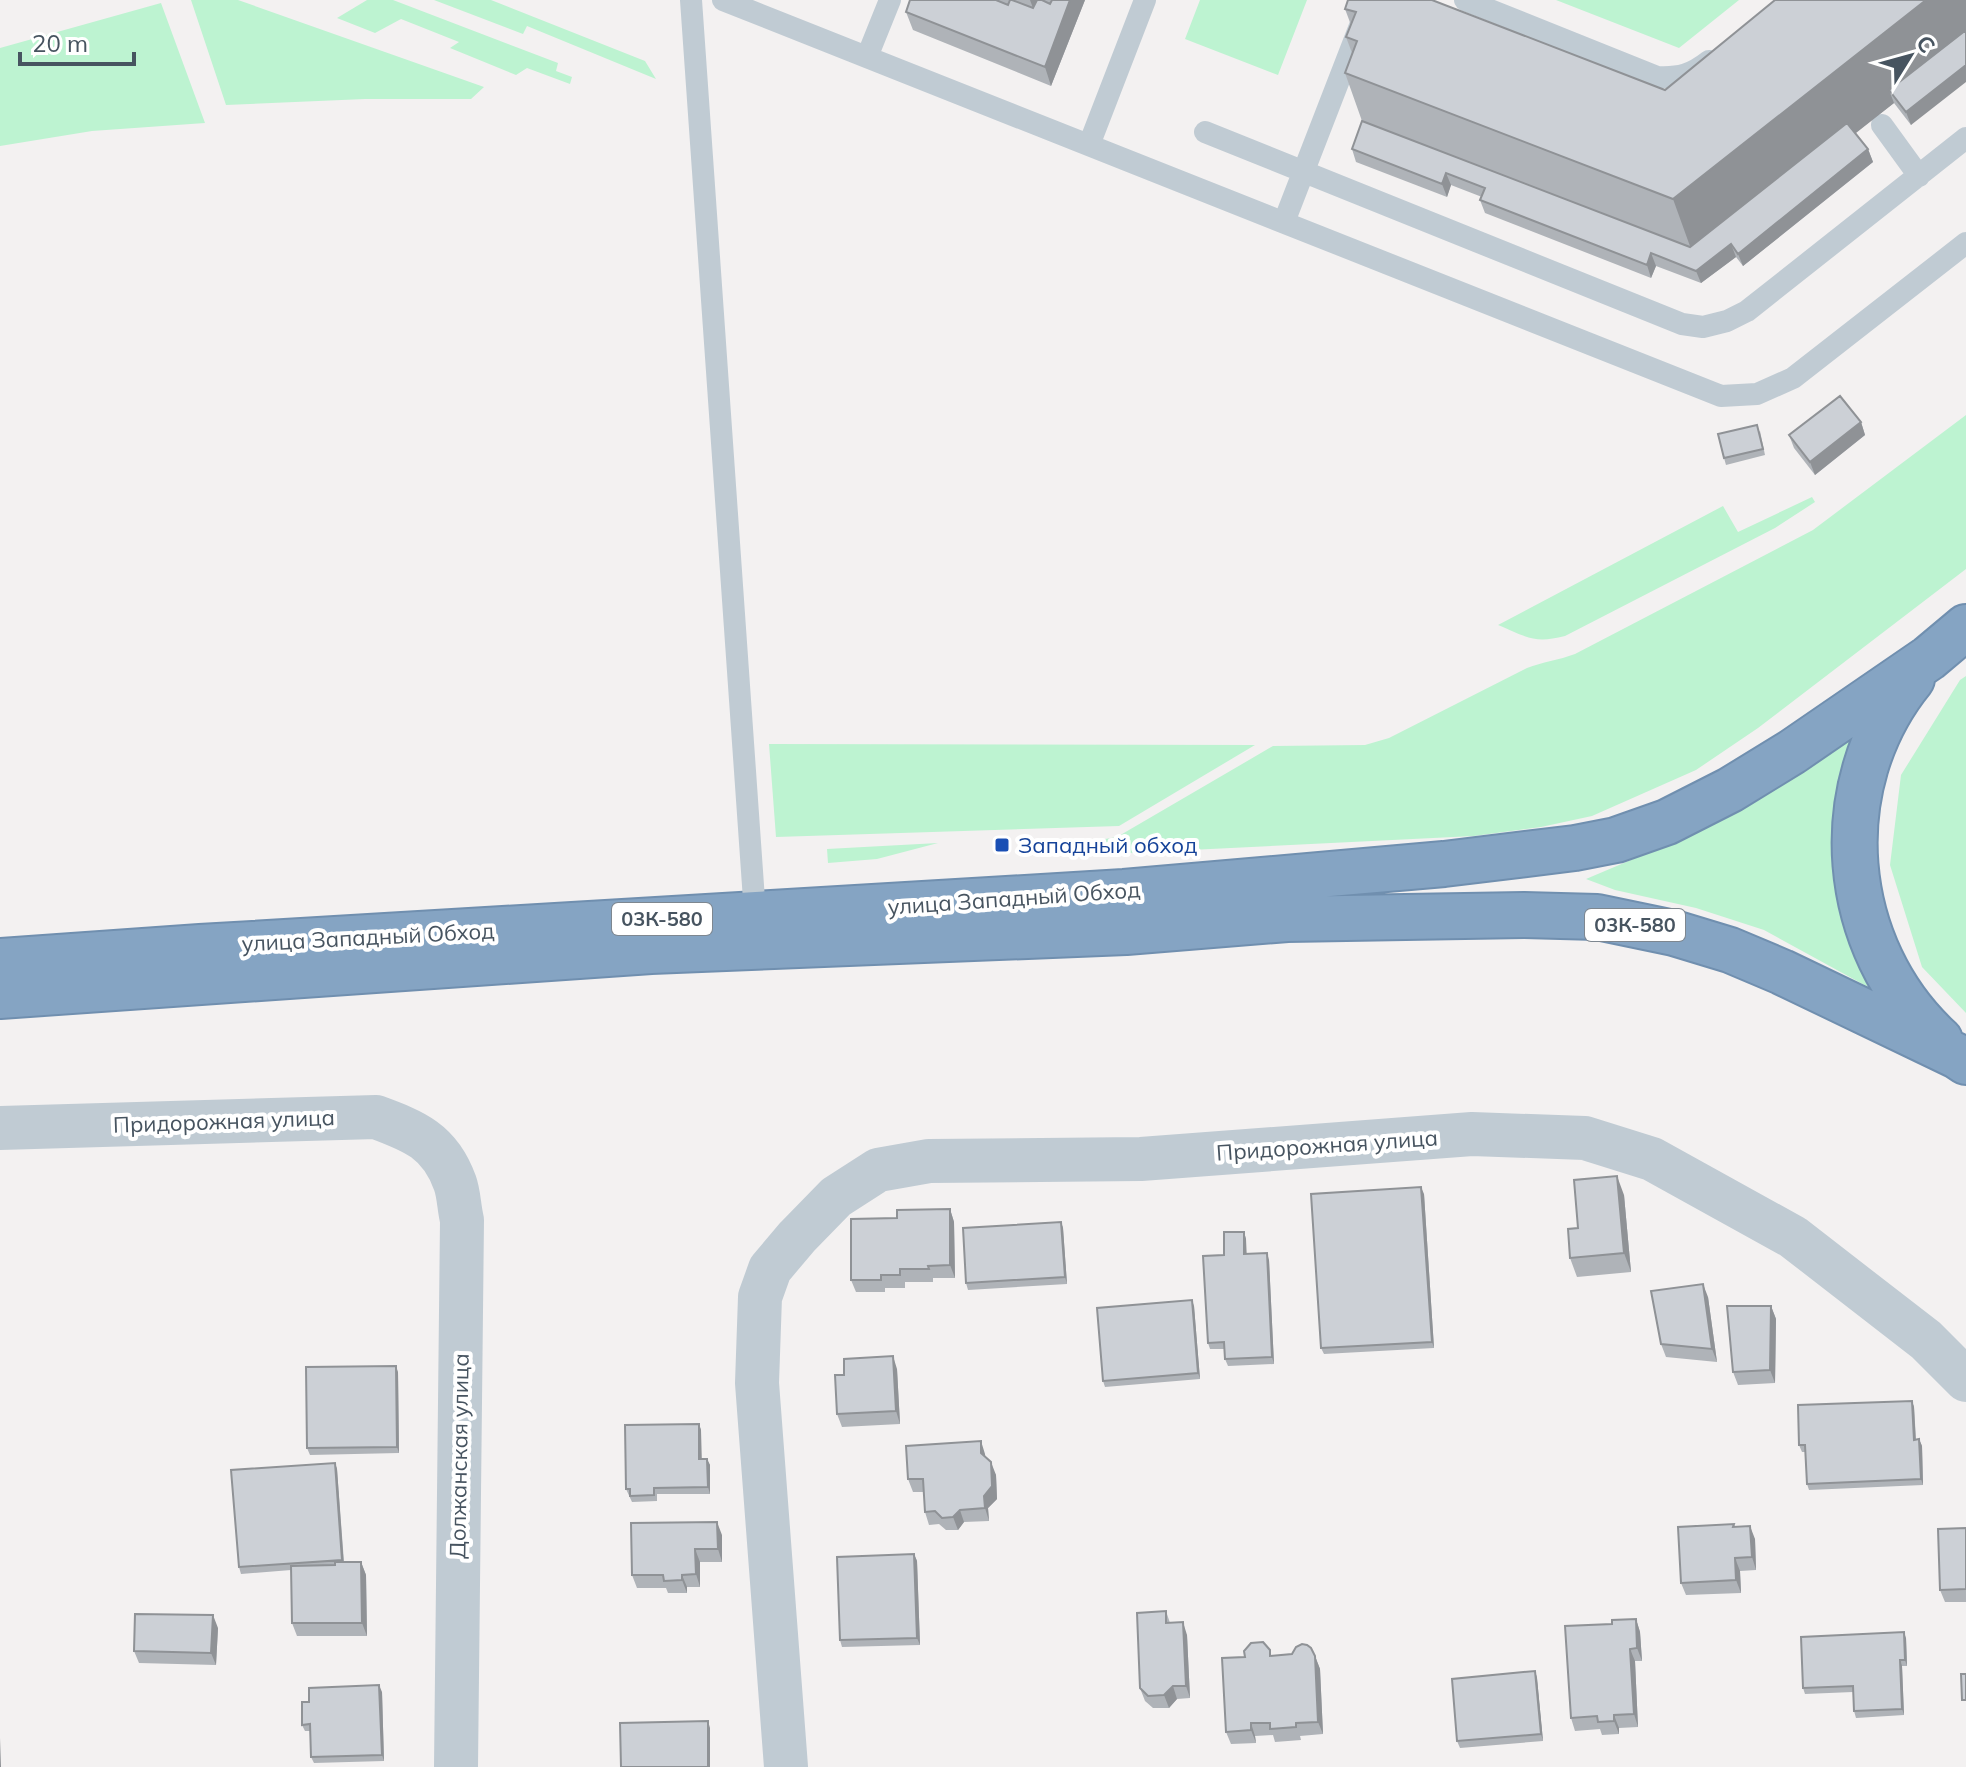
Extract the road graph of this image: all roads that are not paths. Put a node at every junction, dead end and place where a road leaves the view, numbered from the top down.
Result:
1 (691, 0) edge
2 (723, 0) edge
3 (890, 0) edge
4 (1145, 0) edge
5 (1370, 0) edge
6 (1465, 0) edge
7 (1730, 44) edge
8 (867, 57) junction
9 (1882, 125) edge
10 (1205, 132) dead end
11 (1966, 138) edge
12 (1089, 145) junction
13 (1303, 172) junction
14 (1919, 176) junction
15 (1284, 222) junction
16 (1966, 243) edge
17 (1966, 627) edge
18 (1929, 658) junction
19 (755, 914) junction
20 (0, 961) edge
21 (0, 996) edge
22 (1962, 1059) edge
23 (0, 1128) edge
24 (438, 1151) joint
25 (1966, 1380) edge
26 (456, 1767) edge
27 (786, 1767) edge

1 - 19 lane
2 - 8 lane
3 - 8 lane
4 - 12 lane
5 - 13 lane
6 - 7 lane
8 - 12 lane
9 - 14 lane
10 - 13 lane
11 - 14 lane
12 - 15 lane
13 - 14 lane
13 - 15 lane
15 - 16 lane
17 - 18 highway, улица Западный Обход / 03К-580
18 - 19 highway, улица Западный Обход / 03К-580
18 - 22 highway, 03К-580
19 - 20 highway, улица Западный Обход / 03К-580
21 - 22 highway, улица Западный Обход / 03К-580
23 - 24 street, Придорожная улица
24 - 26 street, Должанская улица
25 - 27 street, Придорожная улица

